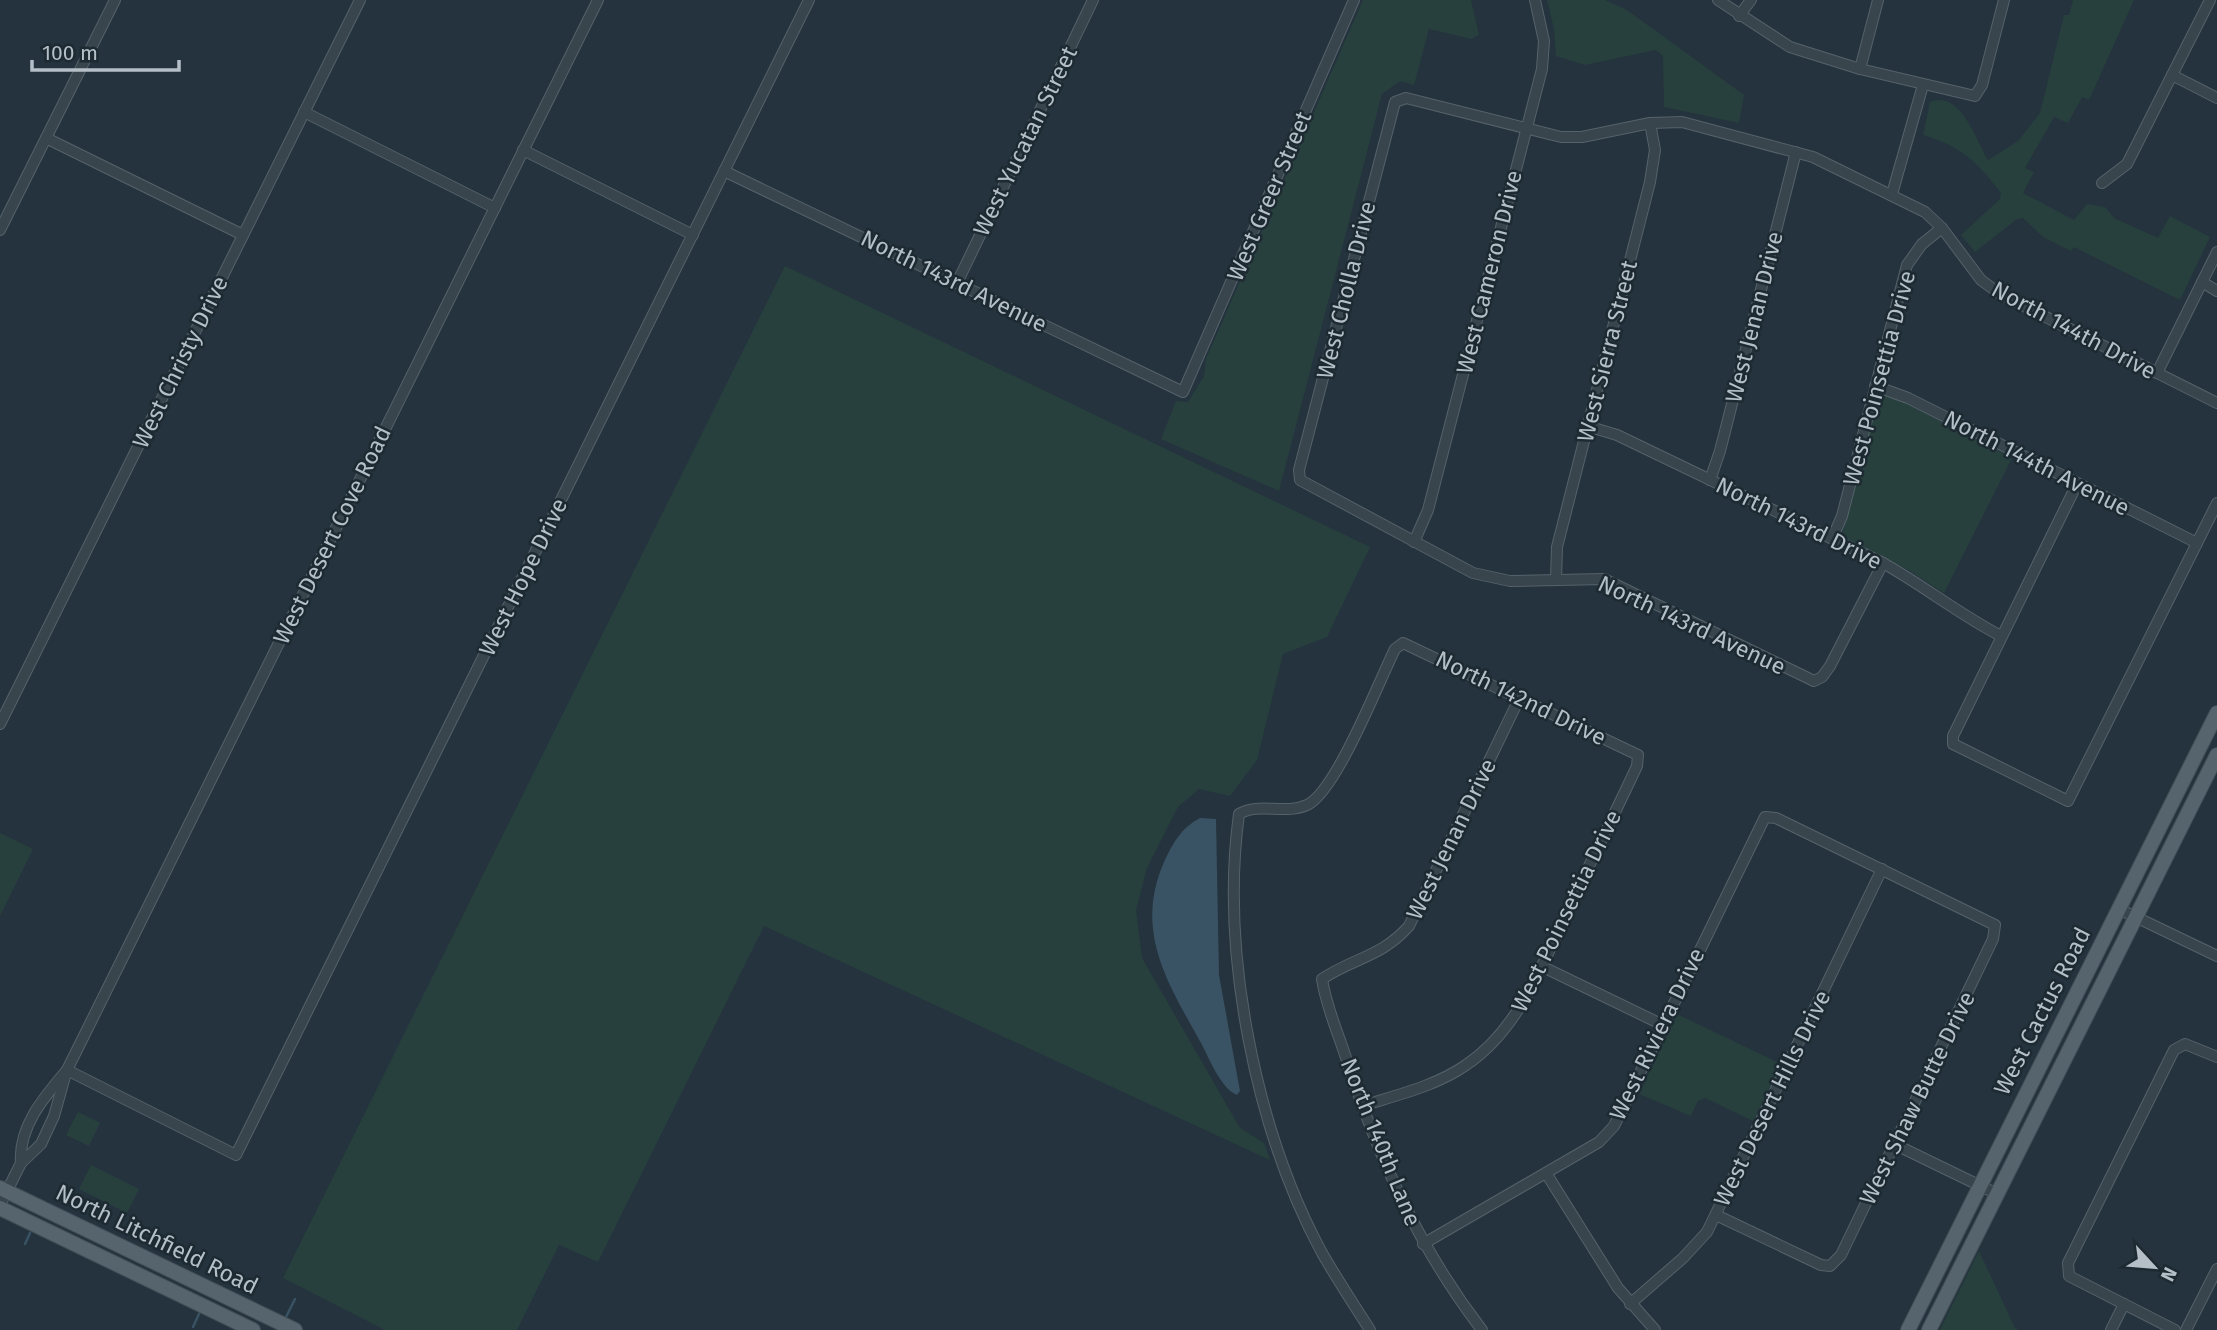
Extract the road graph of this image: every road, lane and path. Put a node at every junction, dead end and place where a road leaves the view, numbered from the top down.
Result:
1 (115, 0) edge
2 (360, 0) edge
3 (598, 0) edge
4 (809, 0) edge
5 (1093, 0) edge
6 (1354, 0) edge
7 (1535, 0) edge
8 (1718, 0) edge
9 (1751, 0) edge
10 (1878, 0) edge
11 (2004, 0) edge
12 (2210, 0) edge
13 (1739, 16) junction
14 (1860, 69) junction
15 (2172, 75) junction
16 (1923, 85) junction
17 (2217, 98) edge
18 (1395, 102) joint
19 (304, 112) junction
20 (1650, 123) junction
21 (1526, 128) junction
22 (46, 138) junction
23 (523, 150) junction
24 (1796, 152) junction
25 (724, 171) junction
26 (2102, 183) dead end
27 (1892, 194) junction
28 (495, 208) junction
29 (1942, 228) junction
30 (0, 230) edge
31 (243, 235) junction
32 (693, 235) junction
33 (2217, 252) edge
34 (2202, 282) junction
35 (957, 283) junction
36 (2217, 291) edge
37 (2157, 373) junction
38 (1875, 386) junction
39 (1183, 392) joint
40 (2217, 403) edge
41 (1587, 426) junction
42 (1300, 480) joint
43 (1710, 480) junction
44 (2077, 484) junction
45 (2217, 503) edge
46 (1832, 539) junction
47 (1414, 542) junction
48 (2197, 543) junction
49 (1883, 564) junction
50 (1556, 579) junction
51 (2001, 636) junction
52 (1520, 697) junction
53 (2217, 713) edge
54 (0, 724) edge
55 (1638, 755) joint
56 (2217, 755) edge
57 (1882, 870) junction
58 (2119, 909) junction
59 (2137, 917) junction
60 (2217, 956) edge
61 (1541, 966) junction
62 (1322, 979) joint
63 (1662, 1025) junction
64 (2217, 1057) edge
65 (66, 1070) junction
66 (1362, 1106) junction
67 (1894, 1144) junction
68 (21, 1163) junction
69 (1546, 1173) junction
70 (1980, 1186) junction
71 (4, 1190) edge
72 (1997, 1194) junction
73 (0, 1206) edge
74 (1716, 1215) junction
75 (1423, 1244) junction
76 (2217, 1269) edge
77 (1630, 1304) junction
78 (2124, 1304) junction
79 (253, 1330) edge
80 (295, 1330) edge
81 (1370, 1330) edge
82 (1482, 1330) edge
83 (1655, 1330) edge
84 (1908, 1330) edge
85 (1930, 1330) edge
86 (2110, 1330) edge
87 (2175, 1330) edge
88 (2186, 1330) edge

1 - 22 street
2 - 19 street, West Christy Drive
3 - 23 street, West Desert Cove Road
4 - 25 street, West Hope Drive
5 - 35 street, West Yucatan Street
6 - 39 street, West Greer Street
7 - 21 street, West Cameron Drive
8 - 13 street
9 - 13 street
10 - 14 street
11 - 16 street
12 - 15 street
13 - 14 street
14 - 16 street
15 - 17 street
15 - 26 street
16 - 27 street
18 - 21 street, North 144th Drive
18 - 42 street, West Cholla Drive
19 - 28 street
19 - 31 street, West Christy Drive
20 - 21 street, North 144th Drive
20 - 24 street, North 144th Drive
20 - 41 street, West Sierra Street
21 - 47 street, West Cameron Drive
22 - 30 street
22 - 31 street
23 - 28 street, West Desert Cove Road
23 - 32 street
24 - 27 street, North 144th Drive
24 - 43 street, West Jenan Drive
25 - 32 street, West Hope Drive
25 - 35 street, North 143rd Avenue
27 - 29 street, North 144th Drive
28 - 65 street, West Desert Cove Road
29 - 37 street, North 144th Drive
29 - 38 street, West Poinsettia Drive
31 - 54 street, West Christy Drive
32 - 65 street, West Hope Drive
33 - 34 street
34 - 36 street
34 - 37 street
35 - 39 street, North 143rd Avenue
37 - 40 street, North 144th Drive
38 - 44 street, North 144th Avenue
38 - 46 street, West Poinsettia Drive
41 - 43 street, North 143rd Drive
41 - 50 street, West Sierra Street
42 - 47 street, North 143rd Avenue
43 - 46 street, North 143rd Drive
44 - 48 street, North 144th Avenue
44 - 51 street
45 - 48 street
46 - 49 street, North 143rd Drive
47 - 50 street, North 143rd Avenue
48 - 51 street
49 - 50 street, North 143rd Avenue
49 - 51 street, North 143rd Drive
52 - 55 street, North 142nd Drive
52 - 62 street, West Jenan Drive
52 - 81 street, North 142nd Drive
53 - 58 main road, West Cactus Road
55 - 61 street, West Poinsettia Drive
56 - 59 main road, West Cactus Road
57 - 63 street, West Riviera Drive
57 - 67 street, West Shaw Butte Drive
57 - 74 street, West Desert Hills Drive
58 - 59 street
58 - 70 main road, West Cactus Road
59 - 60 street
59 - 72 main road, West Cactus Road
61 - 63 street
61 - 66 street, West Poinsettia Drive
62 - 66 street, North 140th Lane
63 - 69 street, West Riviera Drive
64 - 78 street
65 - 68 street, West Desert Cove Road
65 - 68 street, West Desert Cove Road
66 - 75 street, North 140th Lane
67 - 70 street
67 - 74 street, West Shaw Butte Drive
68 - 71 street, West Desert Cove Road
69 - 75 street, West Riviera Drive
69 - 77 street
70 - 72 street
70 - 84 main road, West Cactus Road
71 - 73 street, West Desert Cove Road
71 - 80 main road, North Litchfield Road
72 - 85 main road, West Cactus Road
73 - 79 main road, North Litchfield Road
74 - 77 street, West Desert Hills Drive
75 - 82 street, North 140th Lane
76 - 88 street
77 - 83 street
78 - 86 street
78 - 87 street

